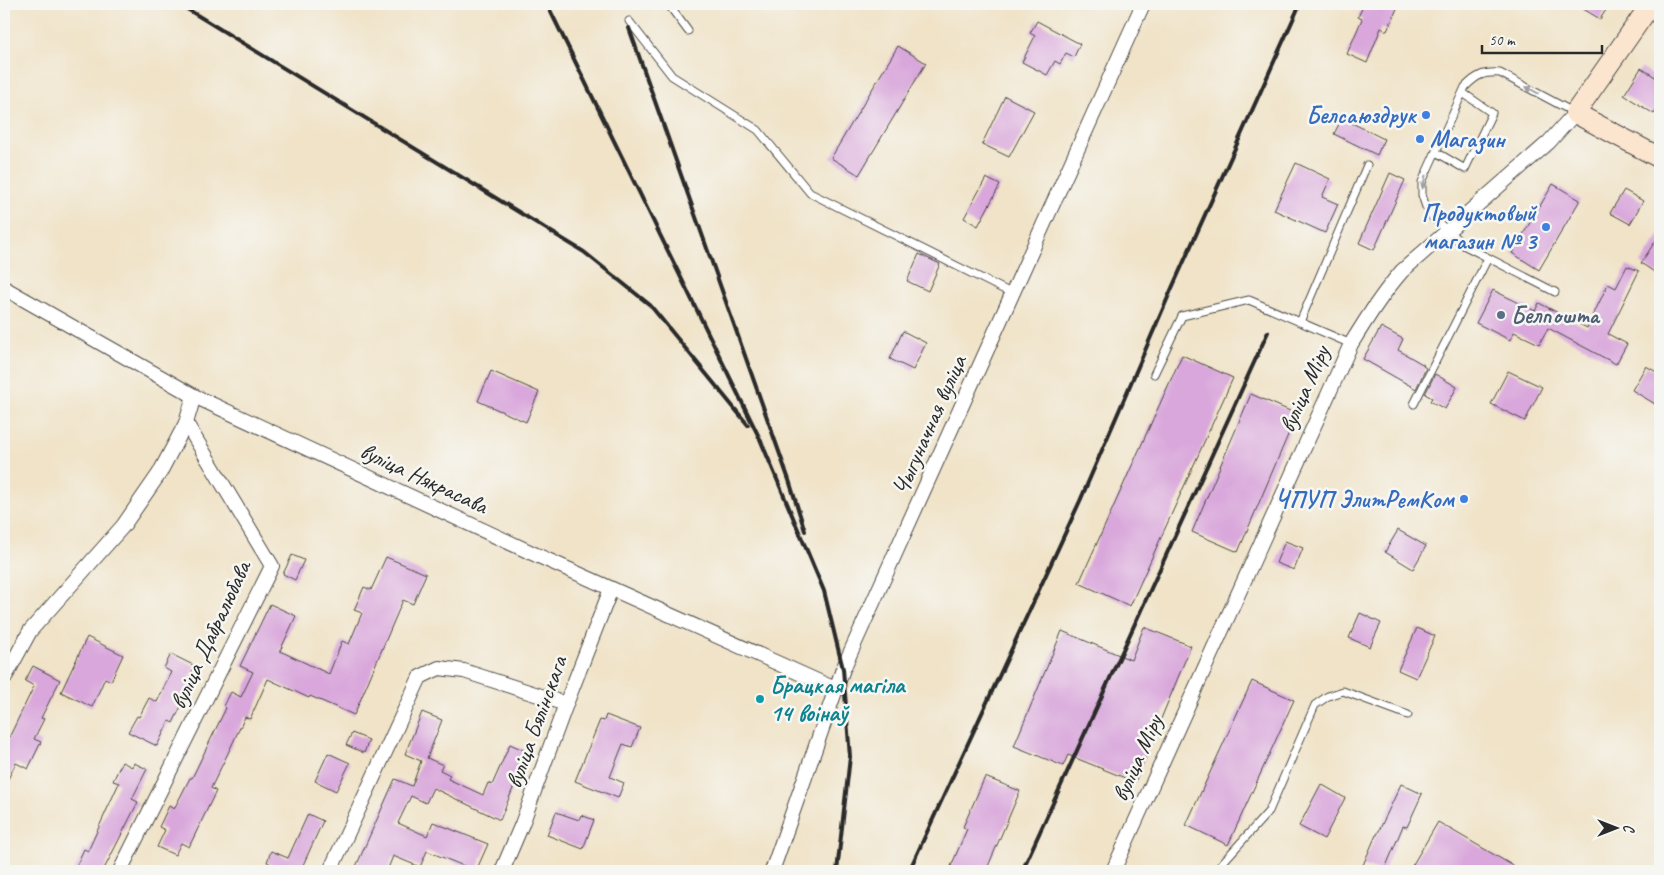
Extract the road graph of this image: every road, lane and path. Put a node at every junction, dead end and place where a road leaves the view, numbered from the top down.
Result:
1 (668, 4) edge
2 (1143, 4) edge
3 (1649, 4) edge
4 (629, 21) dead end
5 (688, 31) dead end
6 (1463, 93) junction
7 (1575, 113) junction
8 (1436, 152) junction
9 (1660, 158) edge
10 (1368, 165) dead end
11 (1449, 230) junction
12 (1488, 258) junction
13 (4, 288) edge
14 (1555, 292) dead end
15 (1013, 294) junction
16 (1300, 322) junction
17 (1352, 344) junction
18 (1154, 374) dead end
19 (194, 396) junction
20 (1414, 404) dead end
21 (186, 423) junction
22 (611, 589) junction
23 (4, 679) edge
24 (835, 689) junction
25 (566, 704) junction
26 (1408, 715) dead end
27 (120, 871) edge
28 (330, 871) edge
29 (502, 871) edge
30 (772, 871) edge
31 (1113, 871) edge
32 (1215, 871) edge

1 - 5 lane
2 - 15 street, Чыгуначная вуліца
3 - 7 street, вуліца Міру
4 - 15 lane
7 -> 6 lane
6 - 8 lane
6 - 8 lane
7 - 9 street
7 - 11 street, вуліца Міру
8 -> 11 lane
10 - 16 lane
11 - 12 lane
11 - 17 street, вуліца Міру
12 - 14 lane
12 - 20 lane
13 - 19 street, вуліца Някрасава
15 - 24 street, Чыгуначная вуліца
16 - 17 lane
16 - 18 lane
17 - 31 street, вуліца Міру
19 - 21 street
19 - 22 street, вуліца Някрасава
21 - 23 street
21 - 27 street, вуліца Дабралюбава
22 - 24 street, вуліца Някрасава
22 - 25 street, вуліца Бялінскага
24 - 30 street, Чыгуначная вуліца
25 - 28 street
25 - 29 street, вуліца Бялінскага
26 - 32 lane

